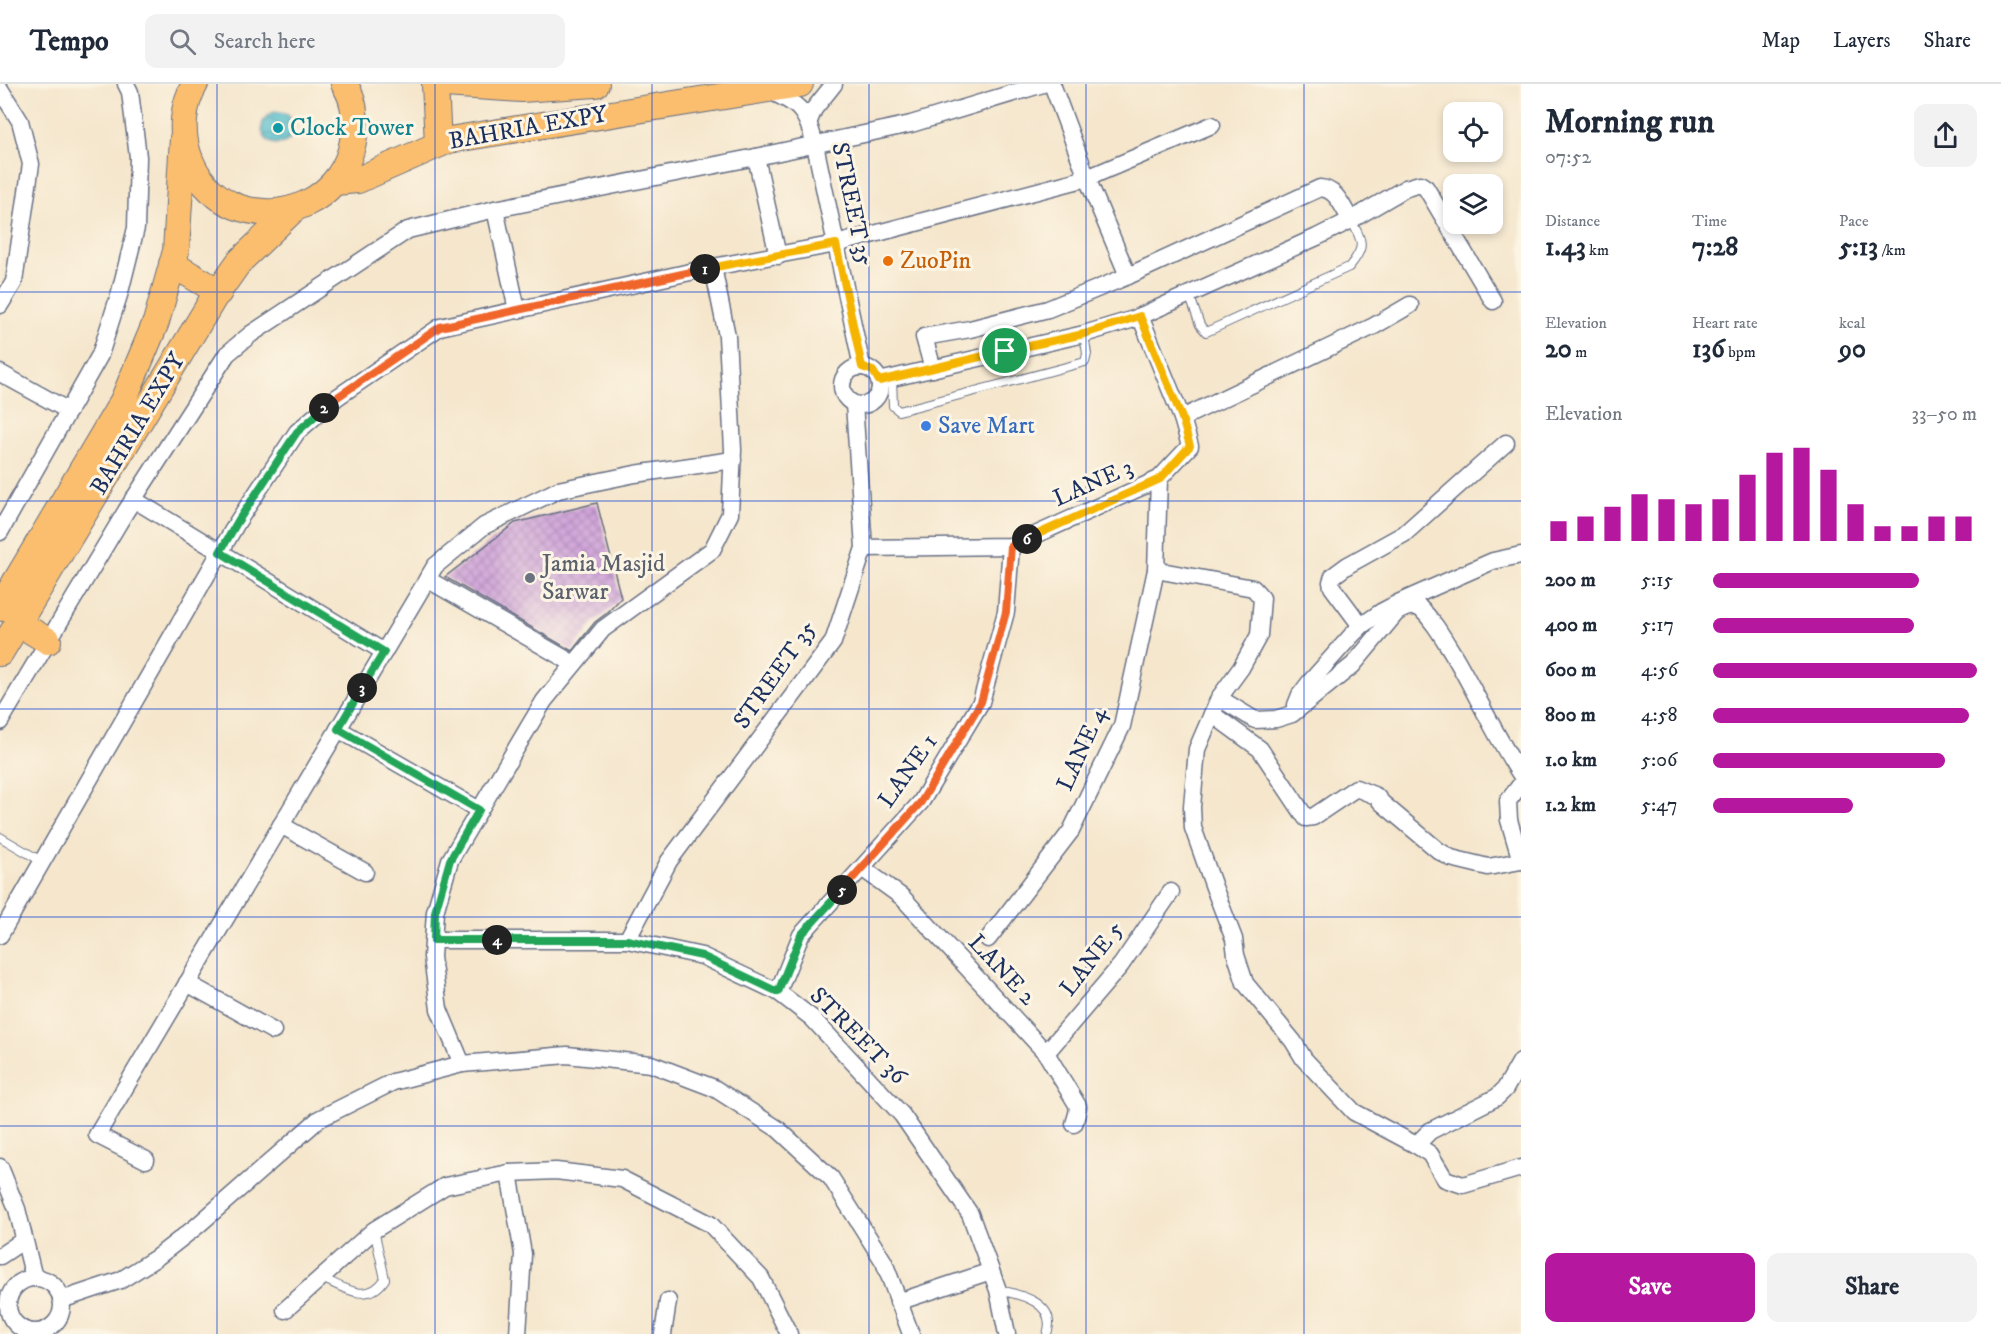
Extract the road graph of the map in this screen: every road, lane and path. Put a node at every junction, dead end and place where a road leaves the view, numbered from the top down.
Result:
1 (126, 84) edge
2 (195, 84) edge
3 (344, 84) edge
4 (435, 84) edge
5 (444, 84) edge
6 (596, 84) edge
7 (800, 84) edge
8 (834, 84) edge
9 (1043, 84) edge
10 (1052, 84) edge
11 (0, 89) edge
12 (766, 89) junction
13 (809, 121) junction
14 (1212, 125) dead end
15 (183, 138) junction
16 (438, 144) junction
17 (815, 145) junction
18 (756, 157) junction
19 (1087, 178) junction
20 (335, 182) junction
21 (495, 208) junction
22 (294, 209) junction
23 (1351, 220) junction
24 (836, 244) junction
25 (778, 256) junction
26 (172, 264) junction
27 (713, 267) junction
28 (1128, 276) junction
29 (219, 292) junction
30 (1189, 294) junction
31 (1493, 301) dead end
32 (0, 305) edge
33 (1410, 305) dead end
34 (517, 310) junction
35 (1140, 316) junction
36 (1084, 334) junction
37 (862, 367) junction
38 (933, 369) junction
39 (0, 373) edge
40 (886, 380) junction
41 (854, 404) junction
42 (69, 411) junction
43 (1182, 418) junction
44 (1506, 442) dead end
45 (733, 460) junction
46 (1160, 479) junction
47 (133, 499) junction
48 (0, 532) edge
49 (1011, 546) junction
50 (864, 548) junction
51 (220, 552) junction
52 (1521, 555) edge
53 (1156, 570) junction
54 (427, 579) junction
55 (5, 609) edge
56 (1361, 626) junction
57 (48, 641) junction
58 (384, 652) junction
59 (0, 653) edge
60 (574, 664) junction
61 (1220, 698) junction
62 (1212, 714) junction
63 (1292, 714) junction
64 (0, 722) edge
65 (338, 729) junction
66 (1521, 775) edge
67 (1521, 784) edge
68 (479, 810) junction
69 (281, 825) junction
70 (0, 837) edge
71 (1521, 861) edge
72 (43, 862) junction
73 (862, 868) junction
74 (365, 873) dead end
75 (1171, 892) dead end
76 (0, 935) edge
77 (988, 939) dead end
78 (434, 940) junction
79 (627, 940) junction
80 (187, 983) junction
81 (778, 992) junction
82 (273, 1030) dead end
83 (1046, 1053) junction
84 (1521, 1061) edge
85 (462, 1064) junction
86 (1074, 1124) dead end
87 (1416, 1144) junction
88 (146, 1160) dead end
89 (0, 1167) edge
90 (1521, 1168) edge
91 (509, 1173) junction
92 (374, 1230) junction
93 (24, 1240) junction
94 (0, 1256) edge
95 (991, 1270) junction
96 (34, 1278) junction
97 (322, 1278) junction
98 (998, 1290) junction
99 (62, 1300) junction
100 (668, 1301) dead end
101 (4, 1302) edge
102 (898, 1302) junction
103 (285, 1310) dead end
104 (31, 1333) edge
105 (518, 1334) edge
106 (663, 1334) edge
107 (789, 1334) edge
108 (911, 1334) edge
109 (1007, 1334) edge
110 (1047, 1334) edge

1 - 42 street
2 - 15 main road, BAHRIA EXPY
3 - 20 main road
4 - 16 main road
5 - 6 main road, BAHRIA EXPY
7 - 12 main road, BAHRIA EXPY
8 - 13 street
9 - 17 street
10 - 19 street
11 - 32 street
12 - 13 street
12 - 16 main road, BAHRIA EXPY
13 - 17 street, STREET 35
14 - 19 street
15 - 22 main road
15 - 26 main road, BAHRIA EXPY
16 - 20 main road, BAHRIA EXPY
17 - 18 street
17 - 24 street, STREET 35
18 - 21 street
18 - 25 street
19 - 24 street
19 - 28 street
20 - 22 main road
21 - 34 street
21 - 47 street
22 - 29 main road, BAHRIA EXPY
23 - 28 street
23 - 30 street
23 - 30 lane
23 - 31 street
24 - 25 street
24 - 37 street, STREET 35
25 - 27 street
26 - 29 main road
26 - 55 main road, BAHRIA EXPY
27 - 34 street
27 - 45 street
28 - 38 street
29 - 55 main road, BAHRIA EXPY
30 - 35 street
33 - 43 street
34 - 51 street
35 - 36 street
35 - 43 street, LANE 3
36 - 38 street
36 - 40 lane
37 - 40 street
37 - 41 street
38 - 40 street
39 - 42 street
40 - 41 street
41 - 50 street, STREET 35
42 - 48 street
43 - 46 street, LANE 3
44 - 56 street
45 - 54 street
45 - 60 street
46 - 49 street, LANE 3
46 - 53 street, LANE 4
47 - 51 street
47 - 57 street
49 - 50 street, LANE 3
49 - 73 street, LANE 1
50 - 79 street, STREET 35
51 - 58 street
51 - 72 street
52 - 56 street
53 - 61 street
53 - 77 street, LANE 4
54 - 58 street
54 - 60 street
55 - 57 main road
55 - 59 main road, BAHRIA EXPY
56 - 63 street
57 - 64 street
58 - 65 street
60 - 68 street
61 - 62 street
61 - 63 street
62 - 71 street
62 - 87 street
63 - 66 street
65 - 68 street
65 - 69 street
67 - 71 street
68 - 78 street
69 - 74 street
69 - 80 street
70 - 72 lane
72 - 76 street
73 - 81 street, LANE 1
73 - 83 street, LANE 2
75 - 83 street, LANE 5
78 - 79 street, STREET 36
78 - 85 street
79 - 81 street, STREET 36
80 - 82 street
80 - 88 street
81 - 95 street, STREET 36
83 - 86 street, LANE 2
84 - 87 street
85 - 99 street
85 - 102 street
87 - 90 street
89 - 93 street
91 - 92 street
91 - 105 street
91 - 107 street
92 - 97 street
92 - 97 lane
93 - 94 street
93 - 96 street
95 - 98 street, STREET 36
95 - 102 street
96 - 99 street
96 - 101 street
97 - 103 street
98 - 109 street, STREET 36
98 - 110 lane
99 - 104 street
100 - 106 street
101 - 104 street
102 - 108 street

